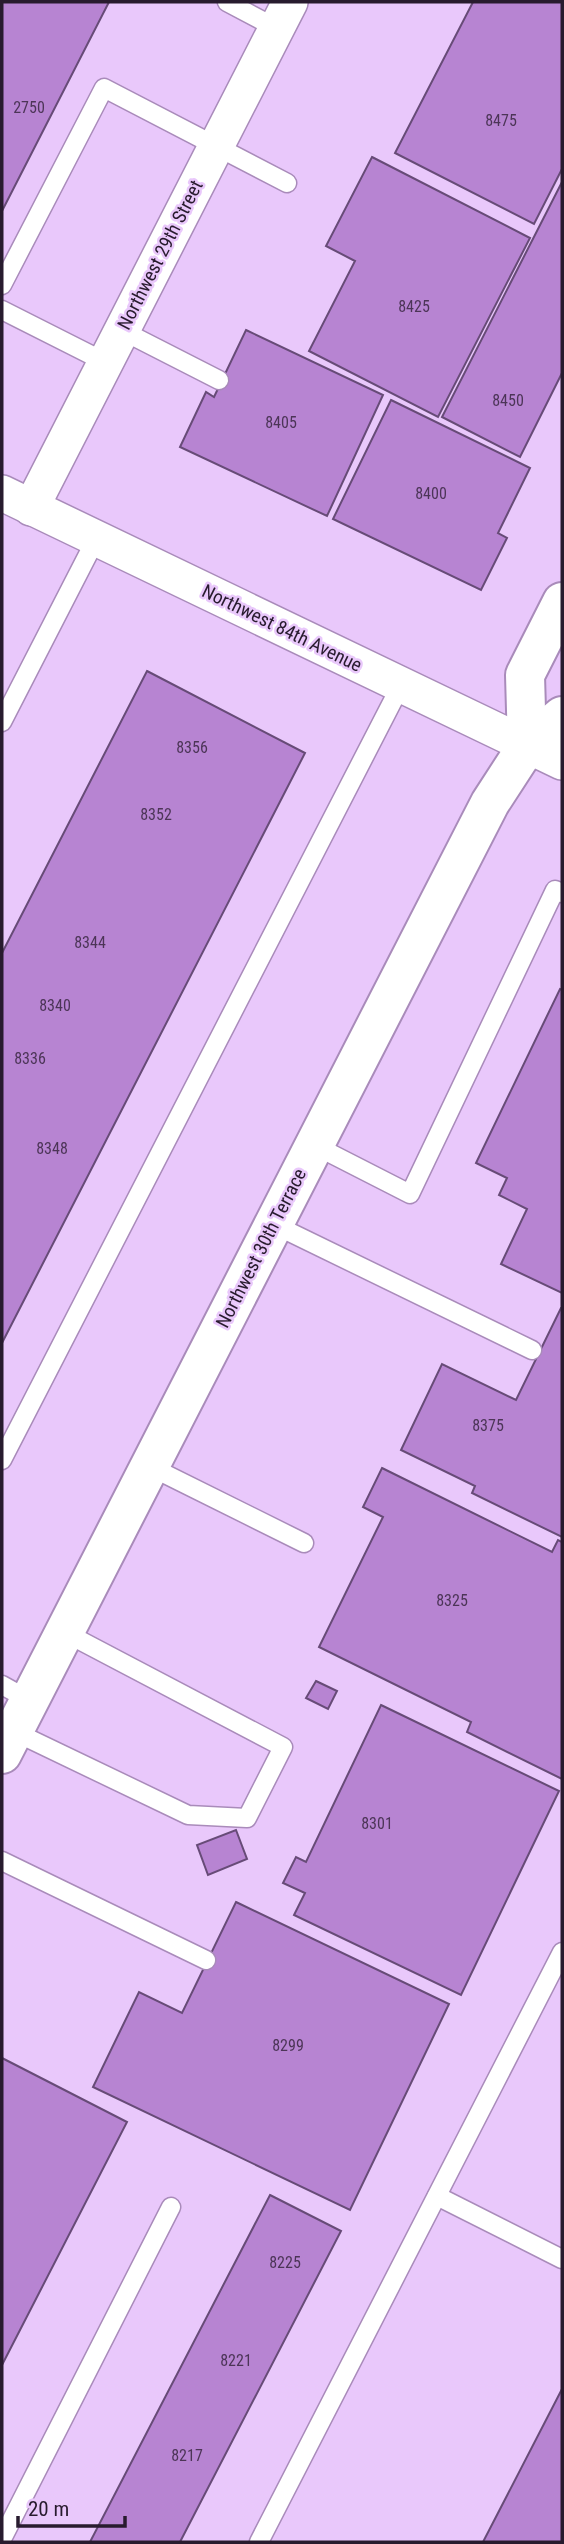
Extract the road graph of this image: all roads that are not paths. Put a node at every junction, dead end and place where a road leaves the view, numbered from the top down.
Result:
1 (228, 2) edge
2 (283, 15) edge
3 (215, 147) junction
4 (287, 184) dead end
5 (2, 285) edge
6 (2, 310) edge
7 (121, 330) junction
8 (105, 362) junction
9 (219, 380) dead end
10 (16, 501) edge
11 (96, 539) junction
12 (562, 602) edge
13 (401, 685) junction
14 (562, 716) edge
15 (2, 722) edge
16 (527, 746) junction
17 (562, 762) edge
18 (562, 893) edge
19 (314, 1145) junction
20 (273, 1224) junction
21 (532, 1350) dead end
22 (2, 1460) edge
23 (149, 1466) junction
24 (304, 1543) dead end
25 (64, 1632) junction
26 (11, 1717) edge
27 (2, 1861) edge
28 (562, 1952) edge
29 (206, 1960) dead end
30 (437, 2196) junction
31 (171, 2207) dead end
32 (562, 2259) edge
33 (2, 2539) edge
34 (259, 2542) edge

1 - 2 lane
2 - 3 street, Northwest 29th Street
3 - 4 lane
3 - 5 lane
3 - 7 street, Northwest 29th Street
6 - 8 lane
7 - 8 street, Northwest 29th Street
7 - 9 lane
8 - 10 street, Northwest 29th Street
10 - 11 street, Northwest 84th Avenue
11 - 13 street, Northwest 84th Avenue
11 - 15 lane
12 - 16 street
13 - 16 street, Northwest 84th Avenue
13 - 22 lane
14 - 16 street, Northwest 30th Terrace
16 - 17 street, Northwest 84th Avenue
16 - 19 street, Northwest 30th Terrace
18 - 19 lane
19 - 20 street, Northwest 30th Terrace
20 - 21 lane
20 - 23 street, Northwest 30th Terrace
23 - 24 lane
23 - 25 street, Northwest 30th Terrace
25 - 26 street, Northwest 30th Terrace
25 - 26 lane
27 - 29 lane
28 - 30 lane
30 - 32 lane
30 - 34 lane
31 - 33 lane

